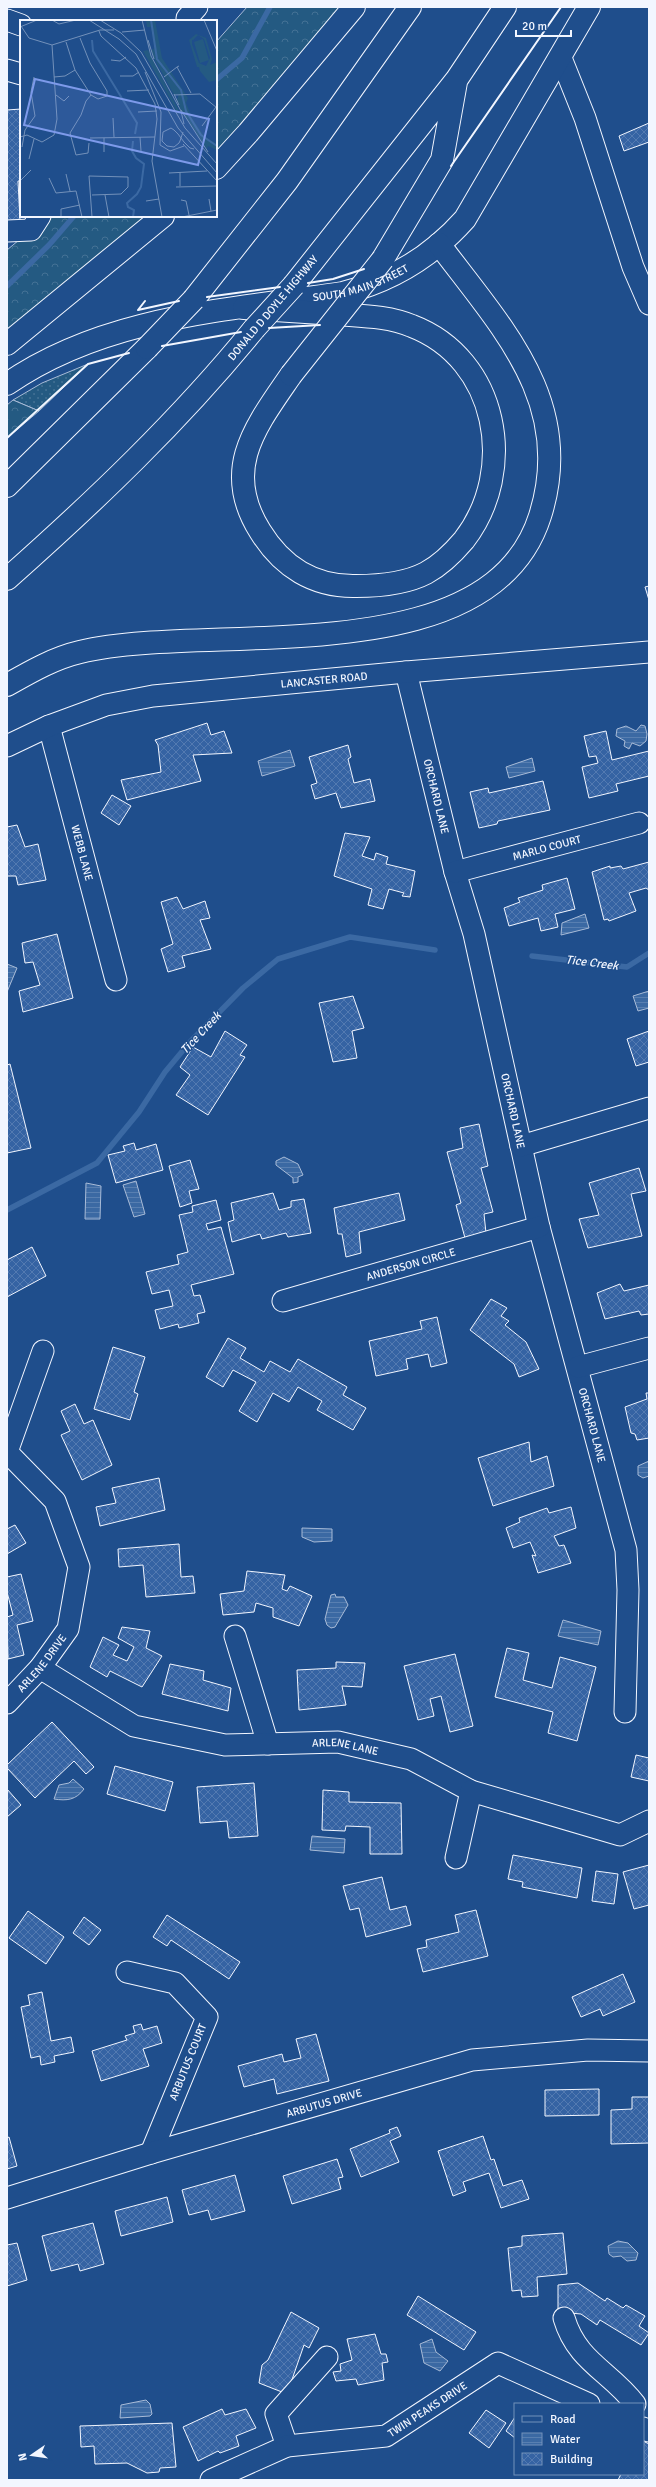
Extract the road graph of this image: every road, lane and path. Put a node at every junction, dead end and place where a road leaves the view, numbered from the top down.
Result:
1 (354, 7) edge
2 (410, 7) edge
3 (505, 7) edge
4 (590, 7) edge
5 (7, 20) edge
6 (20, 26) edge
7 (561, 58) junction
8 (7, 70) edge
9 (20, 74) edge
10 (457, 79) junction
11 (217, 167) edge
12 (39, 217) edge
13 (162, 217) edge
14 (7, 231) edge
15 (440, 244) junction
16 (649, 304) edge
17 (244, 308) junction
18 (7, 344) edge
19 (7, 384) edge
20 (7, 486) edge
21 (7, 579) edge
22 (649, 652) edge
23 (406, 672) junction
24 (7, 685) edge
25 (49, 726) junction
26 (7, 746) edge
27 (639, 823) dead end
28 (455, 872) junction
29 (116, 980) dead end
30 (649, 1108) edge
31 (521, 1146) junction
32 (539, 1227) junction
33 (283, 1301) dead end
34 (649, 1348) edge
35 (43, 1351) dead end
36 (578, 1367) junction
37 (7, 1452) edge
38 (235, 1636) dead end
39 (40, 1668) junction
40 (7, 1703) edge
41 (625, 1712) dead end
42 (268, 1744) junction
43 (471, 1791) junction
44 (649, 1821) edge
45 (456, 1858) dead end
46 (126, 1972) dead end
47 (649, 2051) edge
48 (152, 2153) junction
49 (7, 2198) edge
50 (564, 2318) dead end
51 (327, 2357) dead end
52 (587, 2403) edge
53 (633, 2403) edge
54 (287, 2446) junction
55 (211, 2480) edge

1 - 11 main road
2 - 20 main road, bridge
3 - 10 main road, DONALD D DOYLE HIGHWAY
4 - 7 main road, SOUTH MAIN STREET
5 - 6 street
7 - 15 main road, SOUTH MAIN STREET
7 - 16 street
8 - 9 street
10 - 17 main road, bridge
10 - 21 main road, DONALD D DOYLE HIGHWAY, bridge
12 - 14 street
13 - 18 main road
15 - 17 main road, SOUTH MAIN STREET
15 - 24 main road
17 - 19 main road, SOUTH MAIN STREET
22 - 23 street, LANCASTER ROAD
23 - 25 street, LANCASTER ROAD
23 - 28 street, ORCHARD LANE
25 - 26 street, LANCASTER ROAD
25 - 29 street, WEBB LANE
27 - 28 street, MARLO COURT
28 - 31 street, ORCHARD LANE
30 - 31 street
31 - 32 street, ORCHARD LANE
32 - 33 street, ANDERSON CIRCLE
32 - 36 street, ORCHARD LANE
34 - 36 street
35 - 37 street
36 - 41 street, ORCHARD LANE
37 - 39 street, ARLENE DRIVE
38 - 42 street
39 - 40 street, ARLENE DRIVE
39 - 42 street, ARLENE LANE
42 - 43 street, ARLENE LANE
43 - 44 street, ARLENE LANE
43 - 45 street
46 - 48 street, ARBUTUS COURT
47 - 48 street, ARBUTUS DRIVE
48 - 49 street, ARBUTUS DRIVE
50 - 53 street
51 - 54 street
52 - 54 street, TWIN PEAKS DRIVE
54 - 55 street, TWIN PEAKS DRIVE

